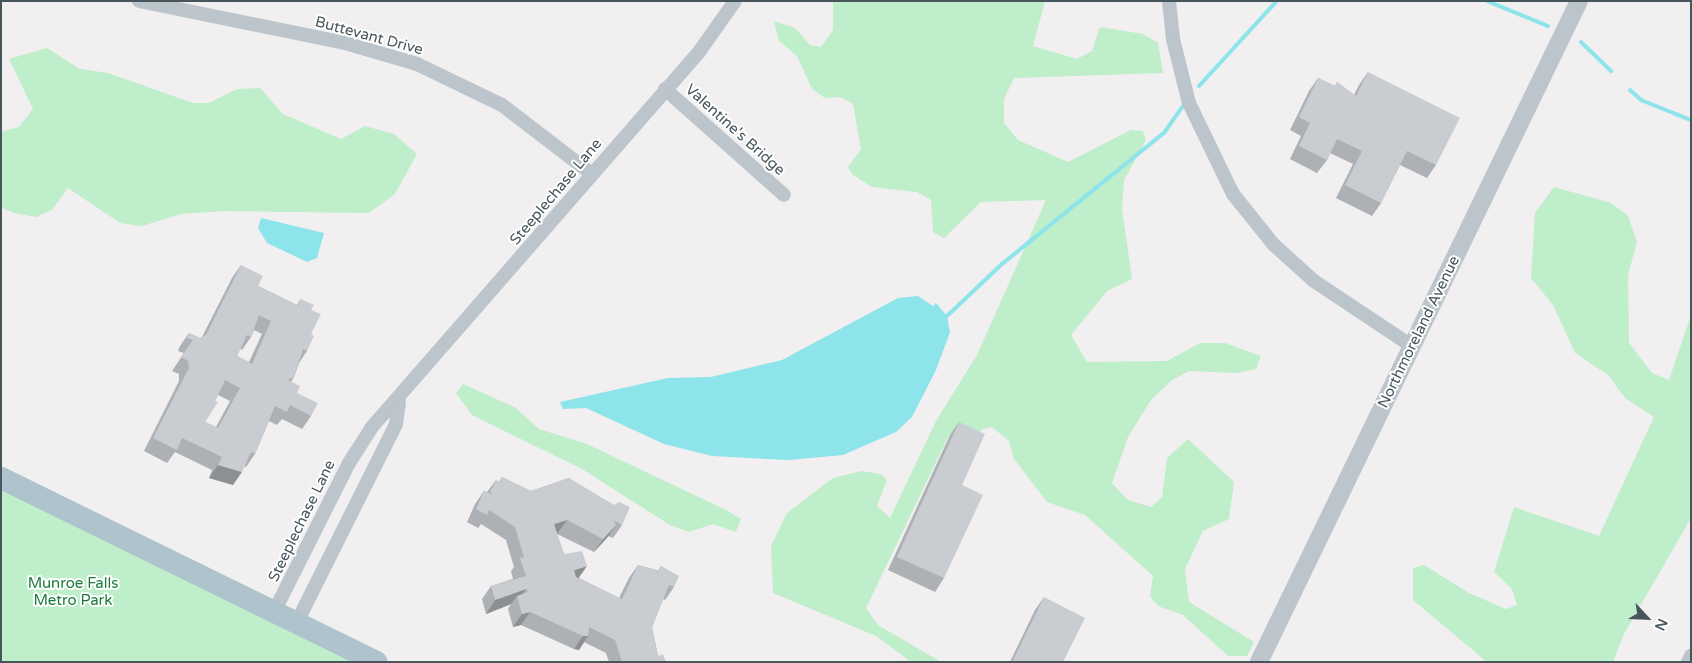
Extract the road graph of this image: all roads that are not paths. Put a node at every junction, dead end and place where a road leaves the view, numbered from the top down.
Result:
1 (139, 1) edge
2 (735, 1) edge
3 (1169, 1) edge
4 (1578, 1) edge
5 (665, 89) junction
6 (592, 174) junction
7 (784, 195) dead end
8 (1412, 346) junction
9 (398, 402) junction
10 (1, 478) edge
11 (275, 610) junction
12 (297, 622) junction
13 (1691, 656) edge
14 (376, 662) edge
15 (1259, 662) edge
16 (1688, 662) edge

1 - 6 street, Buttevant Drive
2 - 5 street, Steeplechase Lane
3 - 8 street
4 - 8 street, Northmoreland Avenue
5 - 6 street, Steeplechase Lane
5 - 7 street, Valentine's Bridge
6 - 9 street, Steeplechase Lane
8 - 15 street, Northmoreland Avenue
9 - 11 street, Steeplechase Lane
9 - 12 street
10 - 11 main road
11 - 12 main road
12 - 14 main road
13 - 16 street

